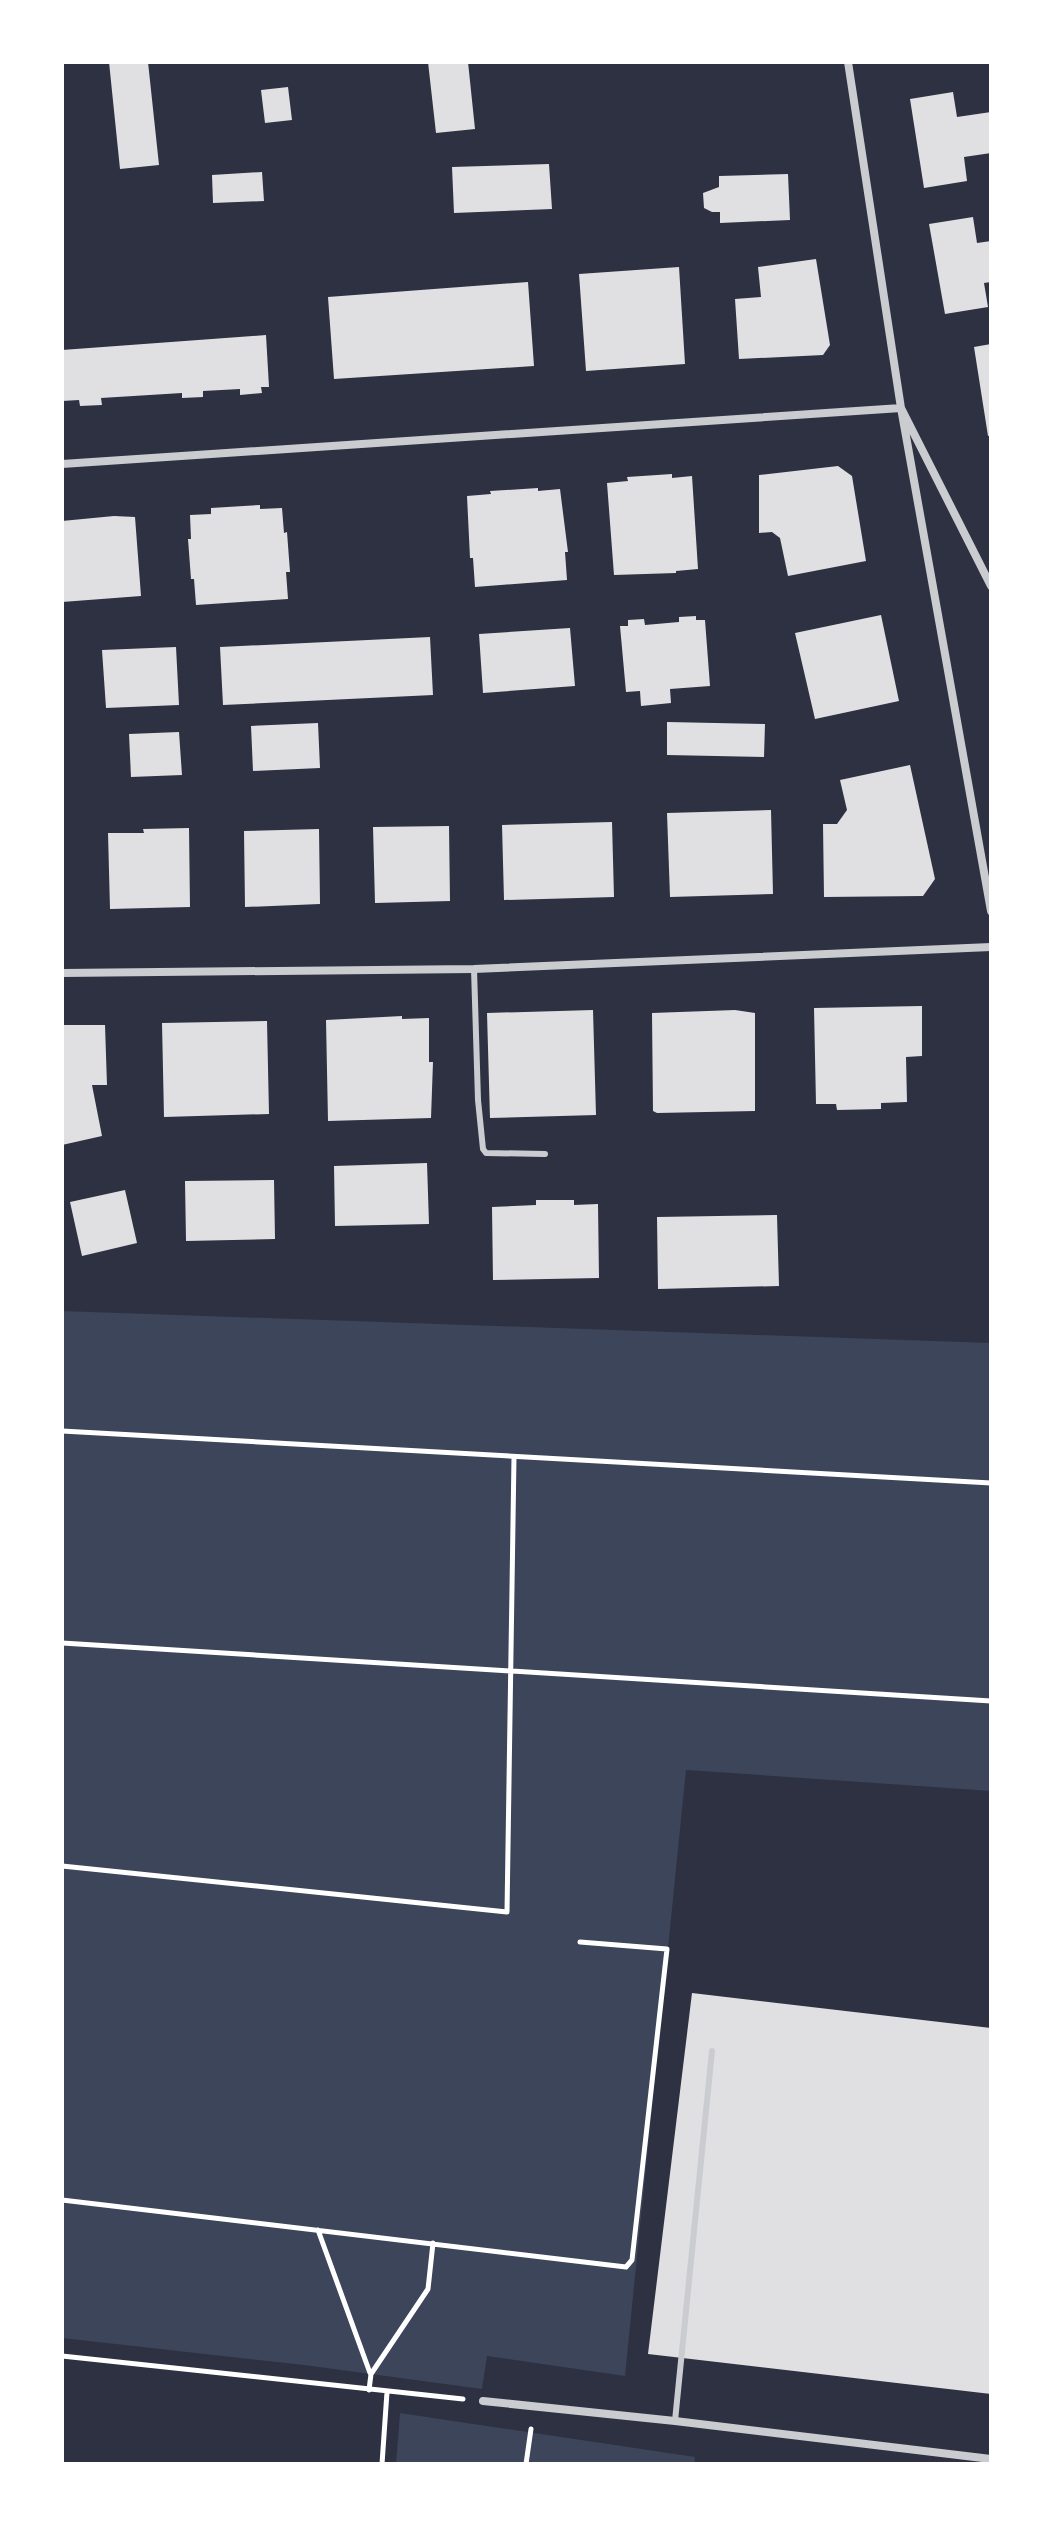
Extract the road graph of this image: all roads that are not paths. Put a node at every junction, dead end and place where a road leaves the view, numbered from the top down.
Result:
1 (848, 62) edge
2 (901, 408) junction
3 (62, 464) edge
4 (991, 586) edge
5 (991, 911) edge
6 (991, 947) edge
7 (474, 969) junction
8 (62, 973) edge
9 (545, 1154) dead end
10 (712, 2051) dead end
11 (483, 2401) road end
12 (675, 2421) junction
13 (991, 2459) edge

1 - 2 street
2 - 3 street
2 - 4 street
2 - 5 street
6 - 7 street
7 - 8 street
7 - 9 lane
10 - 12 lane
11 - 12 street
12 - 13 street

